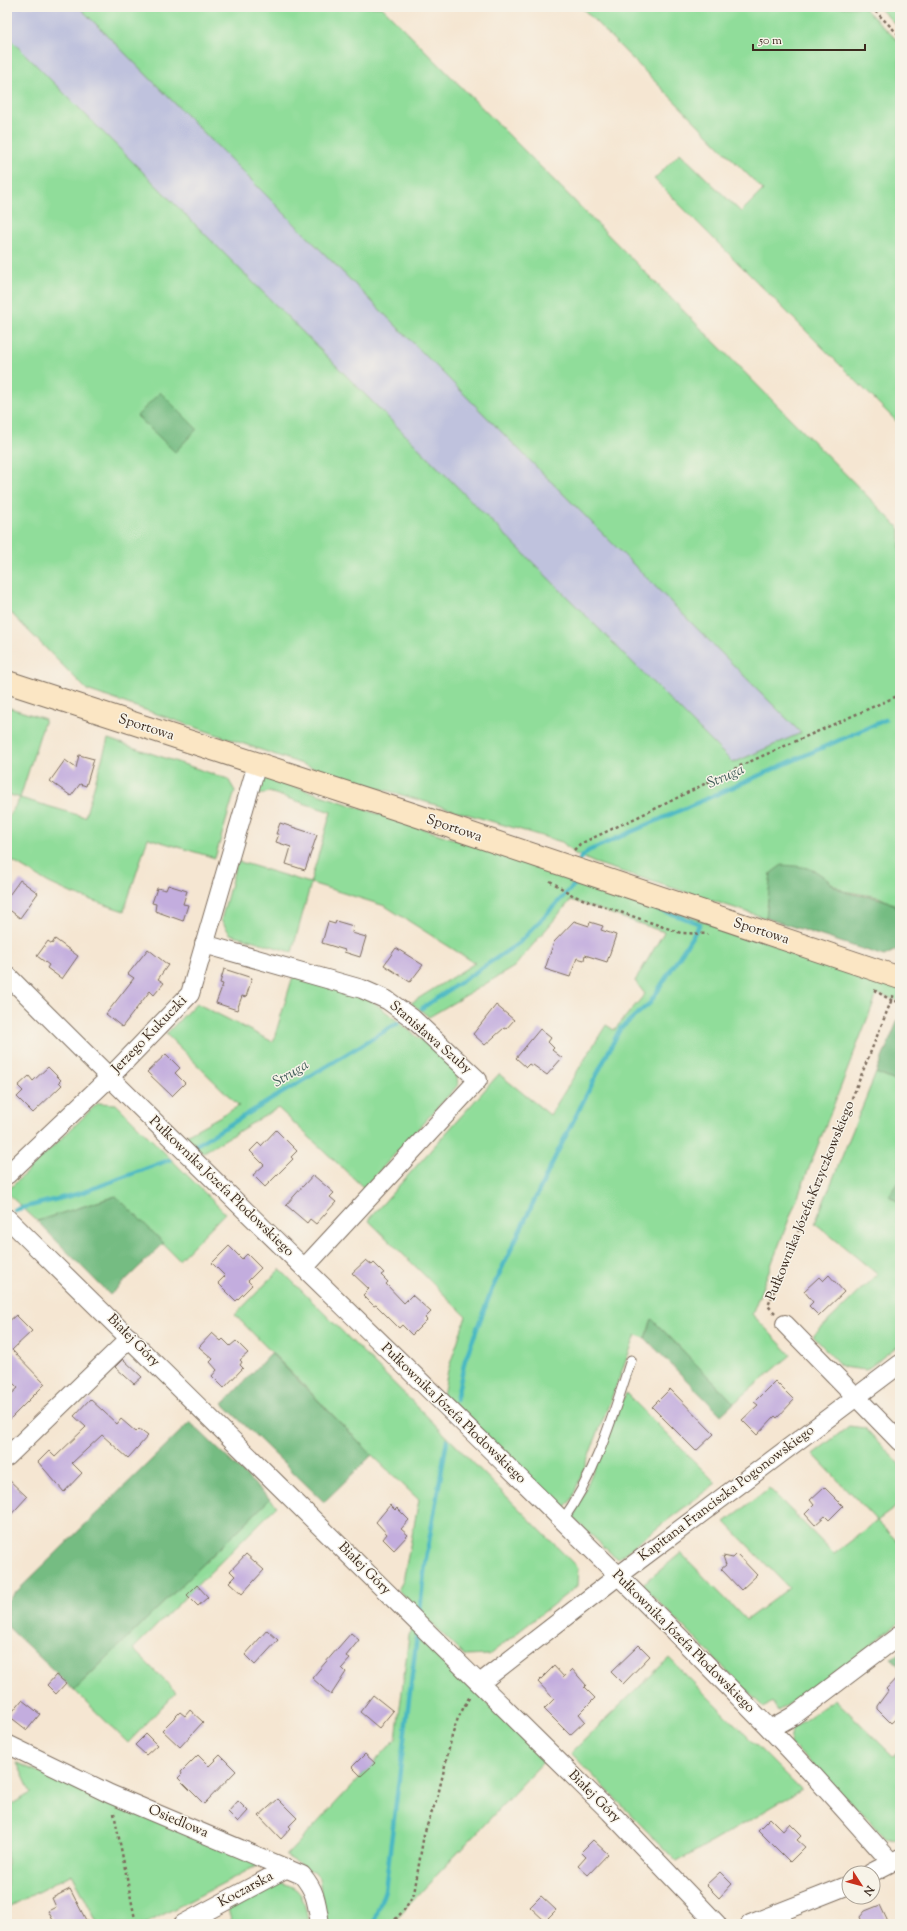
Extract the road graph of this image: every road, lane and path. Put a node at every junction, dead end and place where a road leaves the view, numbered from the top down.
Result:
1 (871, 7) edge
2 (900, 36) edge
3 (7, 682) edge
4 (900, 692) edge
5 (257, 764) junction
6 (561, 865) junction
7 (562, 889) dead end
8 (700, 933) dead end
9 (204, 944) junction
10 (7, 975) edge
11 (897, 986) edge
12 (109, 1078) junction
13 (7, 1175) edge
14 (7, 1218) edge
15 (304, 1268) junction
16 (785, 1324) joint
17 (130, 1338) junction
18 (631, 1360) dead end
19 (900, 1364) edge
20 (856, 1397) junction
21 (900, 1442) edge
22 (7, 1457) edge
23 (562, 1521) junction
24 (618, 1576) junction
25 (900, 1635) edge
26 (480, 1683) junction
27 (770, 1729) junction
28 (7, 1744) edge
29 (110, 1794) junction
30 (895, 1859) edge
31 (881, 1867) edge
32 (287, 1868) junction
33 (841, 1888) edge
34 (136, 1924) edge
35 (183, 1924) edge
36 (320, 1924) edge
37 (390, 1924) edge
38 (717, 1924) edge
39 (750, 1924) edge

1 - 2 path
3 - 5 street, Sportowa
4 - 6 path
5 - 6 street, Sportowa
5 - 9 street, Jerzego Kukuczki
6 - 11 street, Sportowa
7 - 8 path
9 - 12 street, Jerzego Kukuczki
9 - 15 street, Stanisława Szuby
10 - 12 street, Pułkownika Józefa Płodowskiego
11 - 16 path, Pułkownika Józefa Krzyczkowskiego
12 - 13 street, Jerzego Kukuczki
12 - 15 street, Pułkownika Józefa Płodowskiego
14 - 17 street, Białej Góry
15 - 23 street, Pułkownika Józefa Płodowskiego
16 - 20 street
17 - 22 street
17 - 26 street, Białej Góry
18 - 23 lane
19 - 20 street, Kapitana Franciszka Pogonowskiego
20 - 21 street
20 - 24 street, Kapitana Franciszka Pogonowskiego
23 - 24 street, Pułkownika Józefa Płodowskiego
24 - 26 street, Kapitana Franciszka Pogonowskiego
24 - 27 street, Pułkownika Józefa Płodowskiego
25 - 27 street
26 - 37 path
26 - 38 street, Białej Góry
27 - 30 street, Pułkownika Józefa Płodowskiego
28 - 29 street, Osiedlowa
29 - 32 street, Osiedlowa
29 - 34 path
30 - 31 street
32 - 35 street, Koczarska
32 - 36 street, Osiedlowa
33 - 39 street

